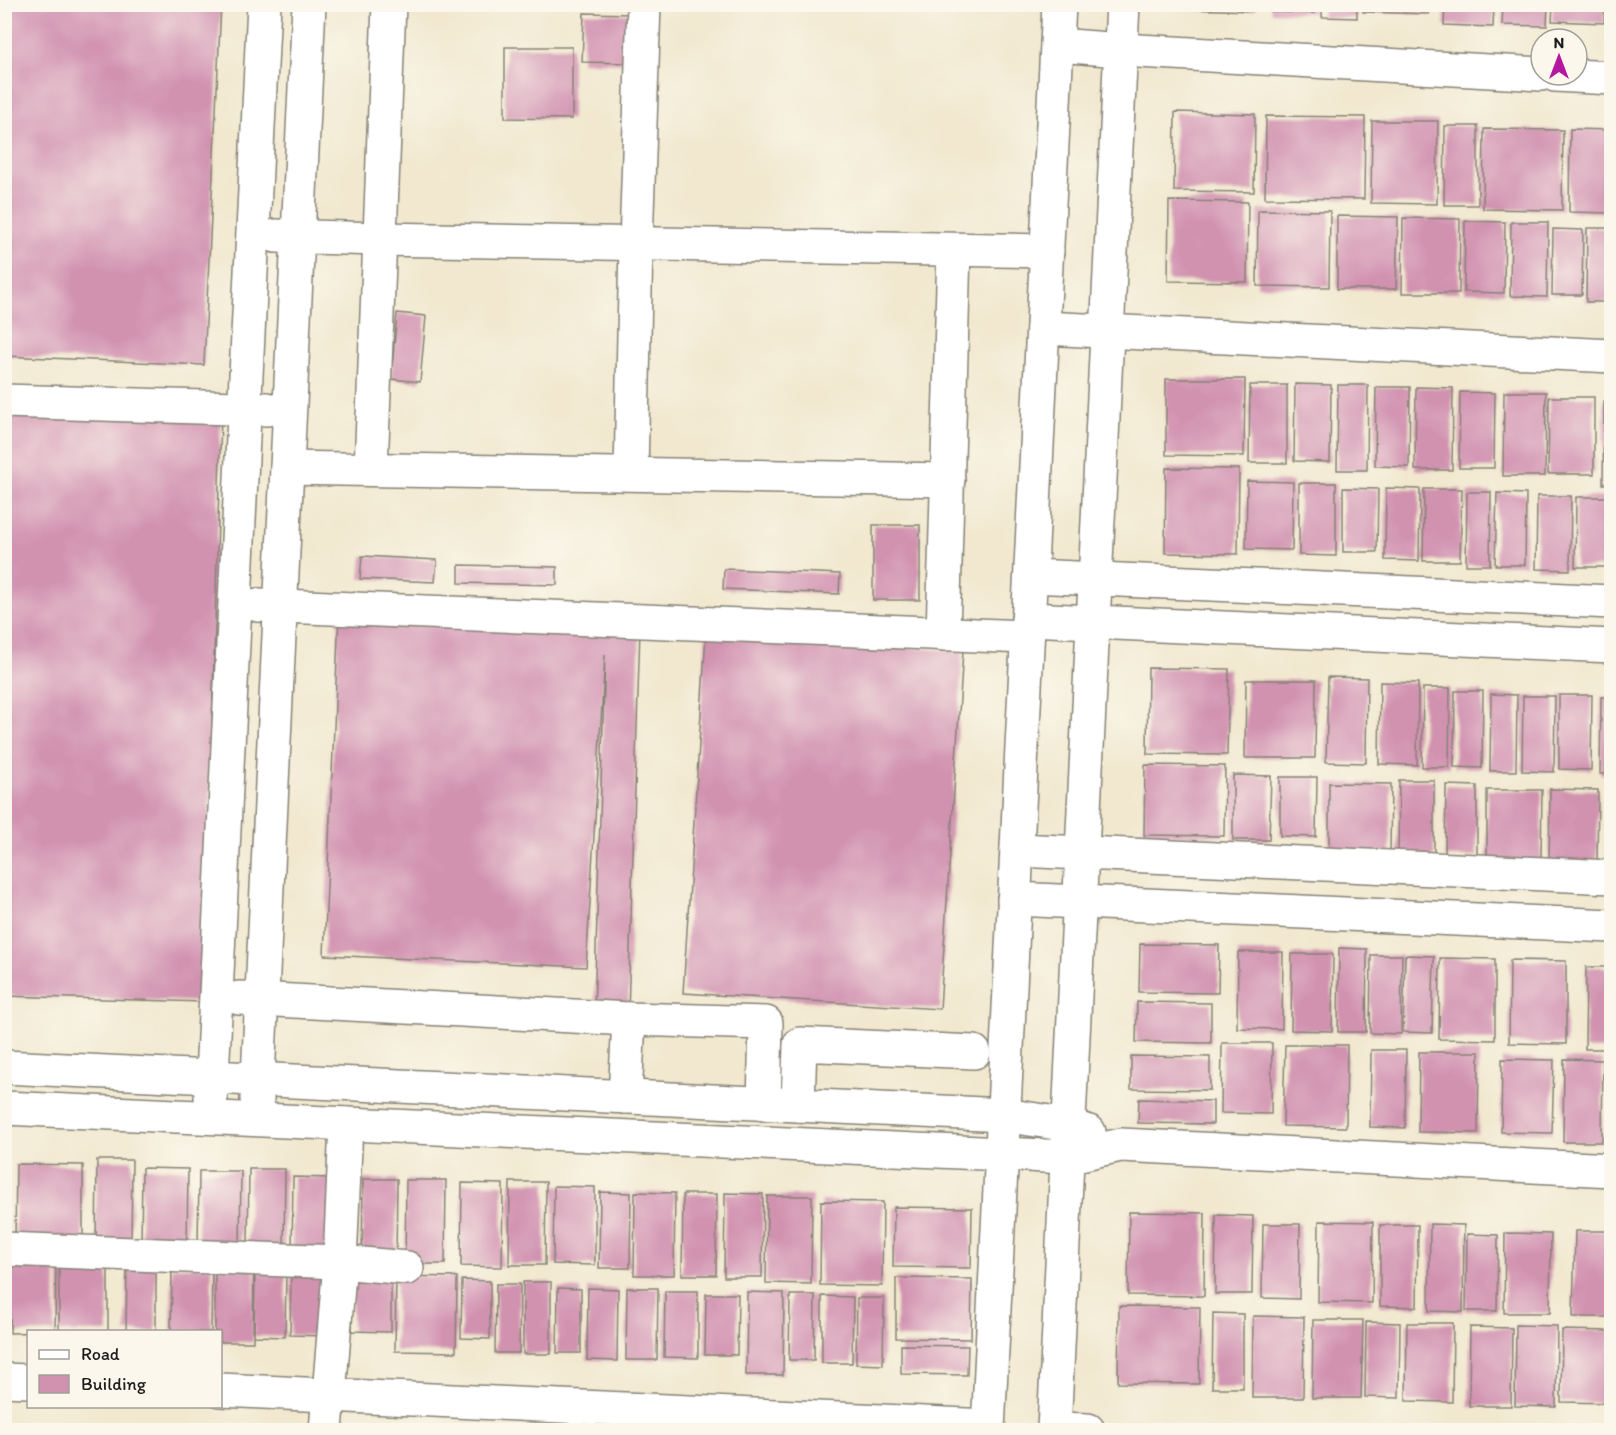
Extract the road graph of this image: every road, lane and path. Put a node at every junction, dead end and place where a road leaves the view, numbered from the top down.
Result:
1 (264, 4) edge
2 (309, 4) edge
3 (389, 4) edge
4 (644, 4) edge
5 (1059, 4) edge
6 (1123, 4) edge
7 (1058, 45) junction
8 (1121, 50) junction
9 (1529, 73) edge
10 (1589, 77) edge
11 (1611, 78) edge
12 (253, 235) junction
13 (298, 237) junction
14 (380, 239) junction
15 (636, 244) junction
16 (954, 250) junction
17 (1047, 251) junction
18 (1044, 328) junction
19 (1107, 332) junction
20 (1611, 356) edge
21 (4, 401) edge
22 (244, 408) junction
23 (290, 410) junction
24 (287, 468) junction
25 (371, 469) junction
26 (631, 473) junction
27 (948, 480) junction
28 (1030, 576) junction
29 (1095, 579) junction
30 (1611, 602) edge
31 (235, 604) junction
32 (280, 607) junction
33 (1094, 622) junction
34 (1028, 628) junction
35 (943, 634) junction
36 (1611, 646) edge
37 (1017, 850) junction
38 (1082, 853) junction
39 (1231, 860) junction
40 (1351, 865) junction
41 (1446, 870) junction
42 (1534, 873) junction
43 (1611, 877) edge
44 (1014, 899) junction
45 (1080, 902) junction
46 (1228, 908) junction
47 (1349, 914) junction
48 (1444, 918) junction
49 (1532, 922) junction
50 (1611, 926) edge
51 (216, 997) junction
52 (262, 1000) junction
53 (629, 1019) junction
54 (974, 1052) dead end
55 (4, 1067) edge
56 (212, 1077) junction
57 (258, 1079) junction
58 (625, 1097) junction
59 (764, 1104) junction
60 (798, 1105) junction
61 (4, 1108) edge
62 (1004, 1115) junction
63 (211, 1118) junction
64 (256, 1120) junction
65 (346, 1124) junction
66 (1069, 1125) junction
67 (1121, 1145) junction
68 (1002, 1154) junction
69 (1067, 1157) junction
70 (1611, 1170) edge
71 (4, 1249) edge
72 (340, 1262) junction
73 (407, 1268) dead end
74 (4, 1380) edge
75 (27, 1381) edge
76 (222, 1390) edge
77 (329, 1395) junction
78 (988, 1428) edge
79 (1054, 1430) edge
80 (326, 1431) edge
81 (1088, 1431) edge

1 - 12 street
2 - 13 street
3 - 14 street
4 - 15 street
5 - 7 street
6 - 8 street
7 - 8 street
7 - 17 street
8 - 9 street
8 - 19 street
10 - 11 street
12 - 13 street
12 - 22 street
13 - 14 street
13 - 23 street
14 - 15 street
14 - 25 street
15 - 16 street
15 - 26 street
16 - 17 street
16 - 27 street
17 - 18 street
18 - 19 street
18 - 28 street
19 - 20 street
19 - 29 street
21 - 22 street
22 - 23 street
22 - 31 street
23 - 24 street
24 - 25 street
24 - 32 street
25 - 26 street
26 - 27 street
27 - 35 street
28 - 29 street
28 - 34 street
29 - 30 street
29 - 33 street
31 - 32 street
31 - 51 street
32 - 35 street
32 - 52 street
33 - 34 street
33 - 36 street
33 - 38 street
34 - 35 street
34 - 37 street
37 - 38 street
37 - 44 street
38 - 39 street
38 - 45 street
39 - 40 street
39 - 46 street
40 - 41 street
40 - 47 street
41 - 42 street
41 - 48 street
42 - 43 street
42 - 49 street
44 - 45 street
44 - 62 street
45 - 46 street
45 - 66 street
46 - 47 street
47 - 48 street
48 - 49 street
49 - 50 street
51 - 52 street
51 - 56 street
52 - 53 street
52 - 57 street
53 - 58 street
53 - 59 street
54 - 60 street
55 - 56 street
56 - 57 street
56 - 63 street
57 - 58 street
57 - 64 street
58 - 59 street
59 - 60 street
60 - 62 street
61 - 63 street
62 - 66 street
62 - 68 street
63 - 64 street
64 - 65 street
65 - 68 street
65 - 72 street
66 - 67 street
66 - 69 street
67 - 69 street
67 - 70 street
68 - 69 street
68 - 78 street
69 - 79 street
71 - 72 street
72 - 73 street
72 - 77 street
74 - 75 street
76 - 77 street
77 - 78 street
77 - 80 street
79 - 81 street

